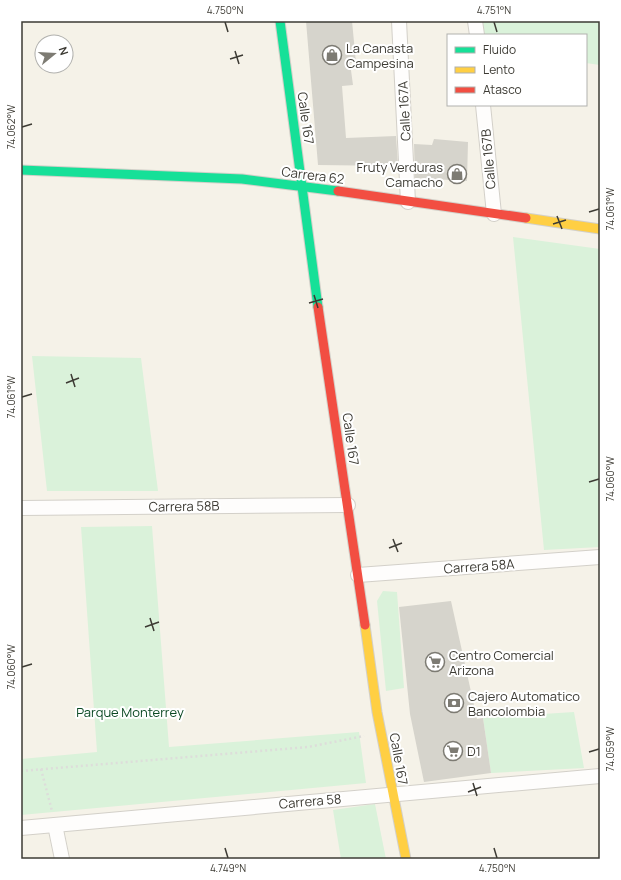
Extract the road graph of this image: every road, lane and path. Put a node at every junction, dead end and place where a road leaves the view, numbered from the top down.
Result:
1 (280, 21) edge
2 (399, 21) edge
3 (476, 21) edge
4 (477, 34) edge
5 (483, 106) edge
6 (21, 170) edge
7 (303, 186) junction
8 (408, 202) junction
9 (494, 214) junction
10 (600, 229) edge
11 (348, 505) junction
12 (21, 508) edge
13 (600, 557) edge
14 (358, 576) junction
15 (368, 735) dead end
16 (41, 769) junction
17 (21, 771) edge
18 (600, 776) edge
19 (392, 794) junction
20 (55, 825) junction
21 (21, 828) edge
22 (62, 859) edge
23 (406, 859) edge

1 - 7 street, Calle 167
2 - 8 street, Calle 167A
3 - 4 street
5 - 9 street, Calle 167B
6 - 7 street, Carrera 62
7 - 8 street, Carrera 62
7 - 11 street, Calle 167
8 - 9 street, Carrera 62
9 - 10 street, Carrera 62
11 - 12 street, Carrera 58B
11 - 14 street, Calle 167
13 - 14 street, Carrera 58A
14 - 19 street, Calle 167
15 - 16 path
16 - 17 path
16 - 20 path
18 - 19 street, Carrera 58
19 - 20 street, Carrera 58
19 - 23 street, Calle 167
20 - 21 street, Carrera 58
20 - 22 street

